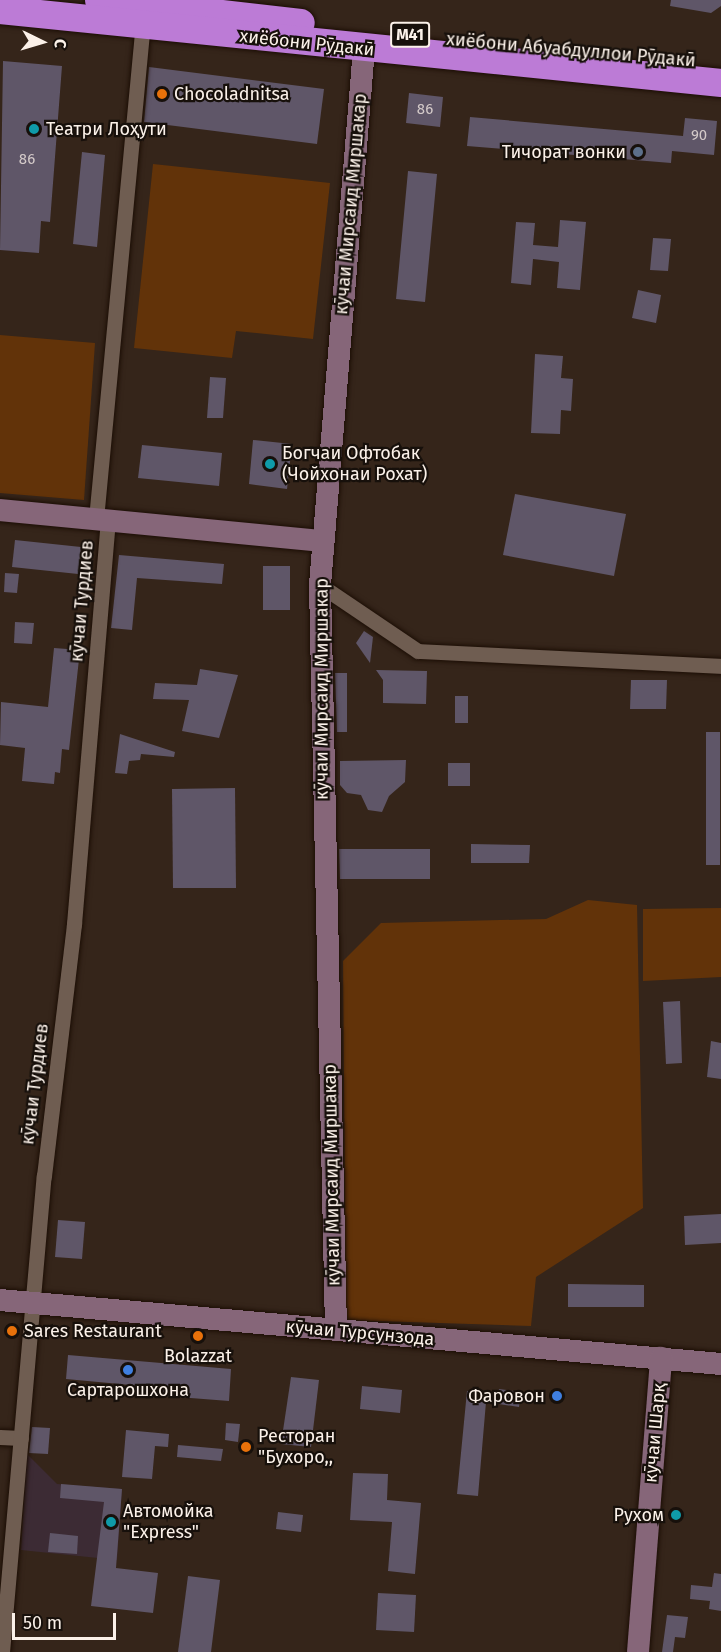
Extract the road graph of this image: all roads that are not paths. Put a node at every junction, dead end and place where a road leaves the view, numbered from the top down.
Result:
1 (99, 0) edge
2 (0, 10) edge
3 (143, 27) junction
4 (364, 49) junction
5 (721, 65) edge
6 (721, 83) edge
7 (0, 510) edge
8 (102, 520) junction
9 (323, 541) junction
10 (320, 585) junction
11 (721, 666) edge
12 (0, 1300) edge
13 (32, 1304) junction
14 (336, 1330) junction
15 (661, 1358) junction
16 (721, 1364) edge
17 (0, 1437) edge
18 (21, 1438) junction
19 (5, 1559) edge
20 (2, 1652) edge
21 (638, 1652) edge

1 - 5 highway, хиёбони Абуабдуллои Рӯдакӣ / M41
2 - 3 highway, хиёбони Рӯдакӣ
3 - 4 highway, хиёбони Рӯдакӣ
3 - 8 street, кӯчаи Турдиев
4 - 6 highway, хиёбони Рӯдакӣ
4 - 9 street, кӯчаи Мирсаид Миршакар
7 - 8 street
8 - 9 street
8 - 13 street, кӯчаи Турдиев
9 - 10 street, кӯчаи Мирсаид Миршакар
10 - 11 street
10 - 14 street, кӯчаи Мирсаид Миршакар
12 - 13 street, кӯчаи Турсунзода
13 - 14 street, кӯчаи Турсунзода
13 - 18 street, кӯчаи Турдиев
14 - 15 street, кӯчаи Турсунзода
15 - 16 street, кӯчаи Турсунзода
15 - 21 street, кӯчаи Шарқ
17 - 18 street
18 - 19 street, кӯчаи Турдиев
19 - 20 street, кӯчаи Турдиев

